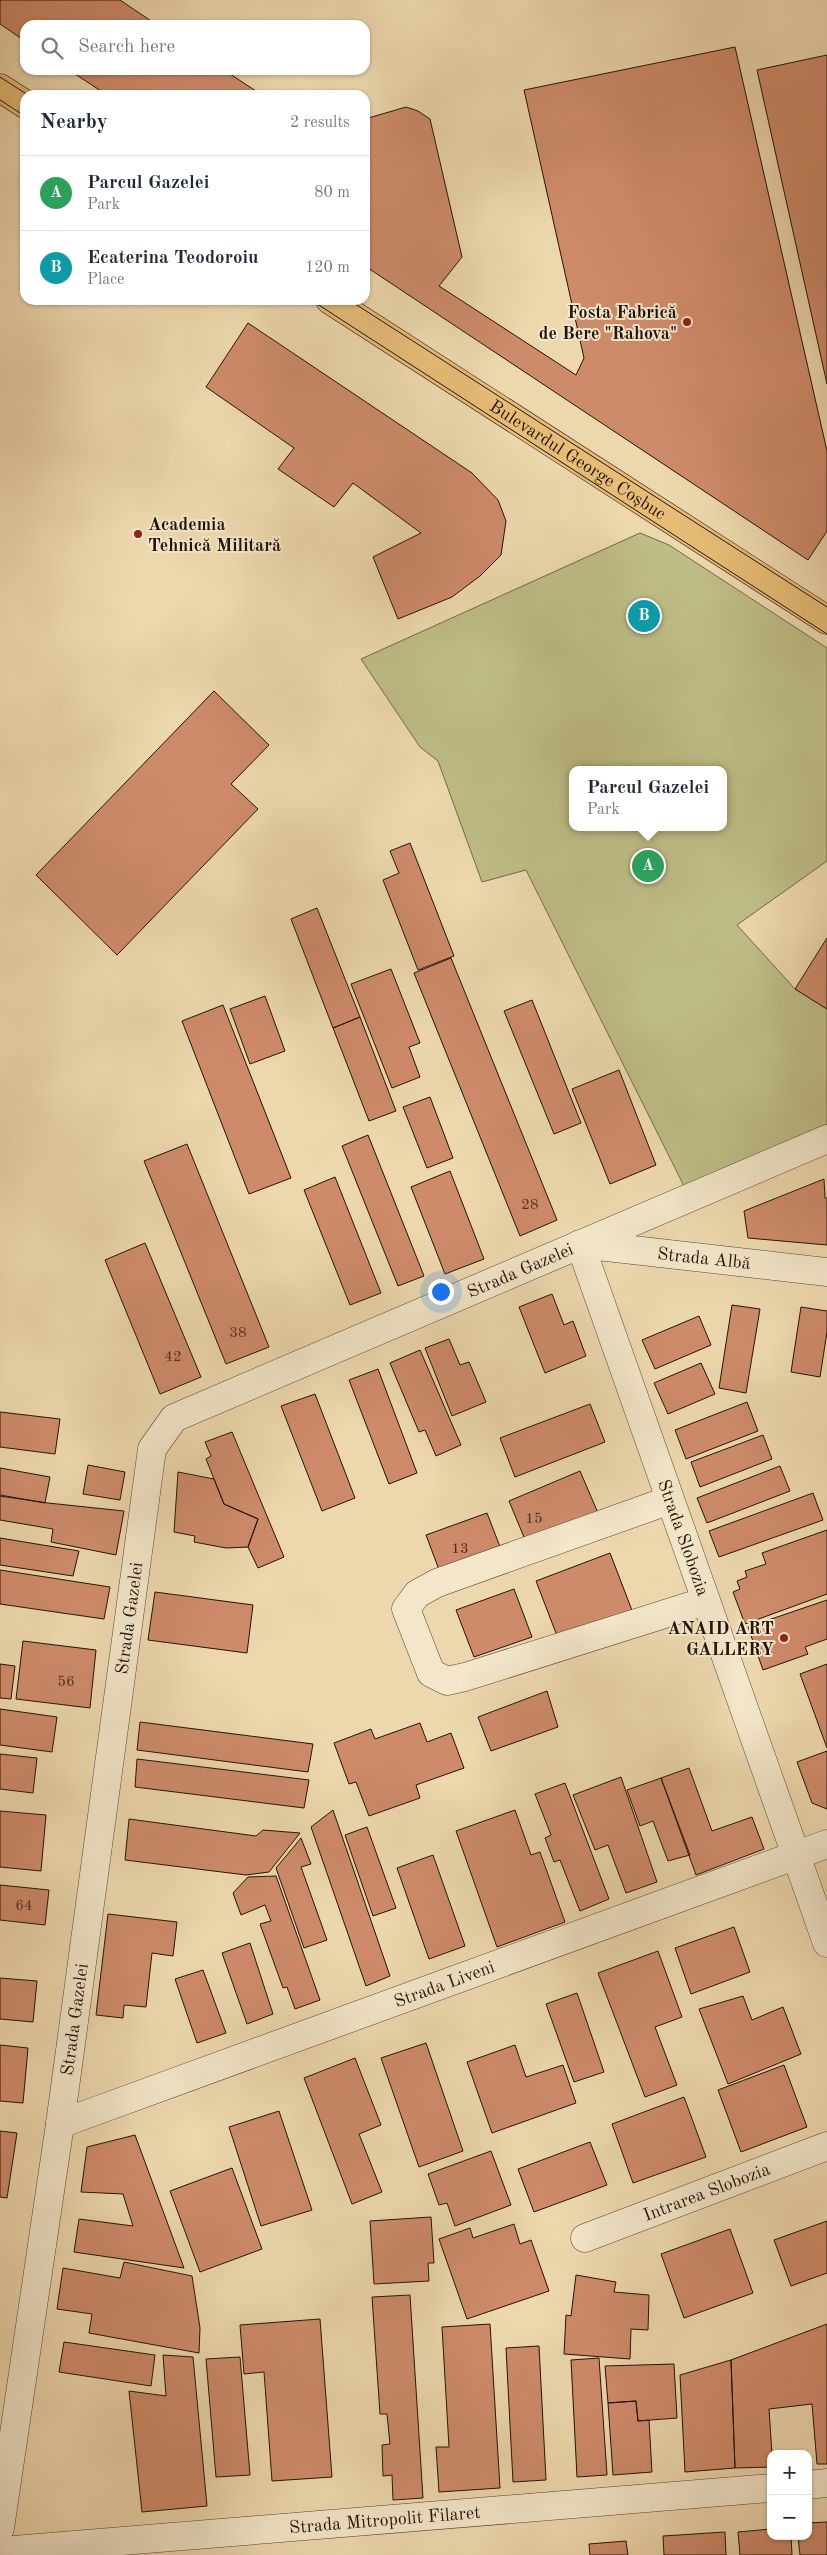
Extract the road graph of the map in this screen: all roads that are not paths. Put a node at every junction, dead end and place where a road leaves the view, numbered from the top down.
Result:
1 (0, 88) edge
2 (20, 101) edge
3 (338, 305) edge
4 (827, 620) edge
5 (827, 1139) edge
6 (580, 1244) junction
7 (827, 1272) edge
8 (670, 1500) junction
9 (706, 1601) junction
10 (827, 1844) edge
11 (796, 1856) junction
12 (827, 1943) edge
13 (60, 2124) junction
14 (827, 2146) edge
15 (585, 2238) dead end
16 (827, 2483) edge
17 (812, 2485) edge
18 (767, 2488) edge
19 (0, 2528) edge
20 (0, 2551) edge

1 - 2 main road
3 - 4 main road, Bulevardul George Coșbuc
5 - 6 street, Strada Gazelei
6 - 7 street, Strada Albă
6 - 8 street, Strada Slobozia
6 - 13 street, Strada Gazelei
8 - 9 street, Strada Slobozia
8 - 9 street
9 - 11 street, Strada Slobozia
10 - 11 street, Strada Liveni
11 - 12 street, Strada Slobozia
11 - 13 street, Strada Liveni
13 - 19 street, Strada Gazelei
14 - 15 street, Intrarea Slobozia
16 - 17 street
18 - 20 street, Strada Mitropolit Filaret

